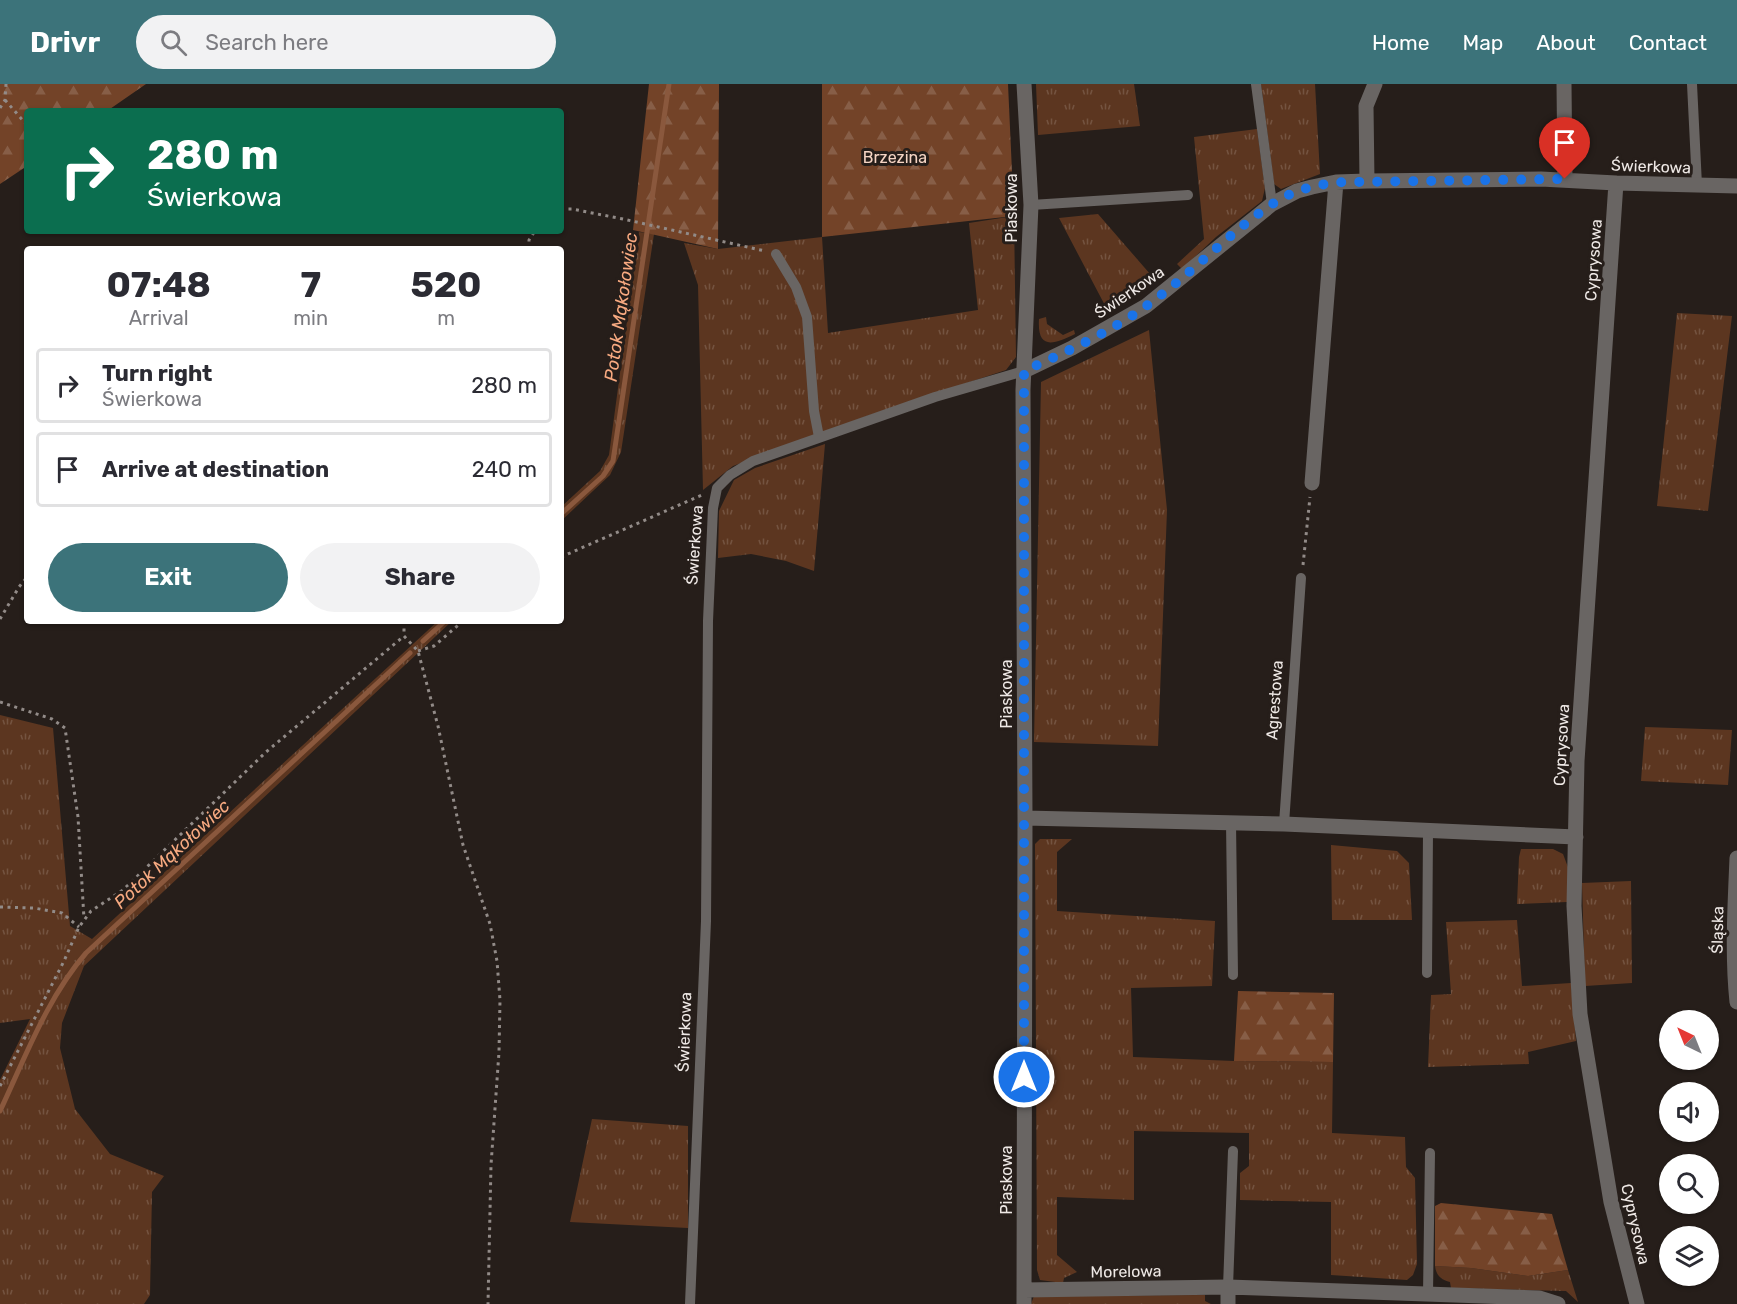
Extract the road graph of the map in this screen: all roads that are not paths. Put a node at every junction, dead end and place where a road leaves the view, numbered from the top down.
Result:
1 (1024, 84) edge
2 (1256, 84) edge
3 (1375, 84) edge
4 (1564, 84) edge
5 (1692, 84) edge
6 (1565, 179) junction
7 (1367, 181) junction
8 (1336, 182) junction
9 (1616, 183) junction
10 (1697, 185) junction
11 (1737, 186) edge
12 (1188, 195) dead end
13 (1272, 204) junction
14 (1031, 205) junction
15 (776, 254) road end
16 (1024, 371) junction
17 (819, 437) junction
18 (1312, 483) road end
19 (1301, 578) road end
20 (1025, 818) junction
21 (1231, 822) junction
22 (1284, 824) junction
23 (1428, 831) junction
24 (1576, 837) junction
25 (1737, 858) edge
26 (1427, 973) dead end
27 (1736, 973) edge
28 (1233, 975) dead end
29 (1737, 1002) edge
30 (1233, 1151) dead end
31 (1430, 1153) dead end
32 (1228, 1287) junction
33 (1024, 1297) edge
34 (1428, 1299) edge
35 (690, 1304) edge
36 (1228, 1304) edge
37 (1557, 1304) edge
38 (1636, 1304) edge

1 - 14 street, Piaskowa
2 - 13 lane
3 - 7 street
4 - 6 street
5 - 10 lane
6 - 7 street, Świerkowa
6 - 9 street, Świerkowa
7 - 8 street, Świerkowa
8 - 13 street, Świerkowa
8 - 18 street
9 - 10 street, Świerkowa
9 - 24 street, Cyprysowa
10 - 11 street, Świerkowa
12 - 14 lane
13 - 16 street, Świerkowa
14 - 16 street, Piaskowa
15 - 17 lane
16 - 17 lane, Świerkowa
16 - 20 street, Piaskowa
17 - 35 lane, Świerkowa
19 - 22 lane, Agrestowa
20 - 21 street
20 - 33 street, Piaskowa
21 - 22 street
21 - 28 lane
22 - 23 street
23 - 24 street
23 - 26 lane
24 - 38 street, Cyprysowa
25 - 27 street, Śląska
27 - 29 street, Śląska
30 - 32 lane
31 - 34 lane
32 - 33 street, Morelowa
32 - 34 street, Morelowa
32 - 36 street
34 - 37 street, Morelowa

